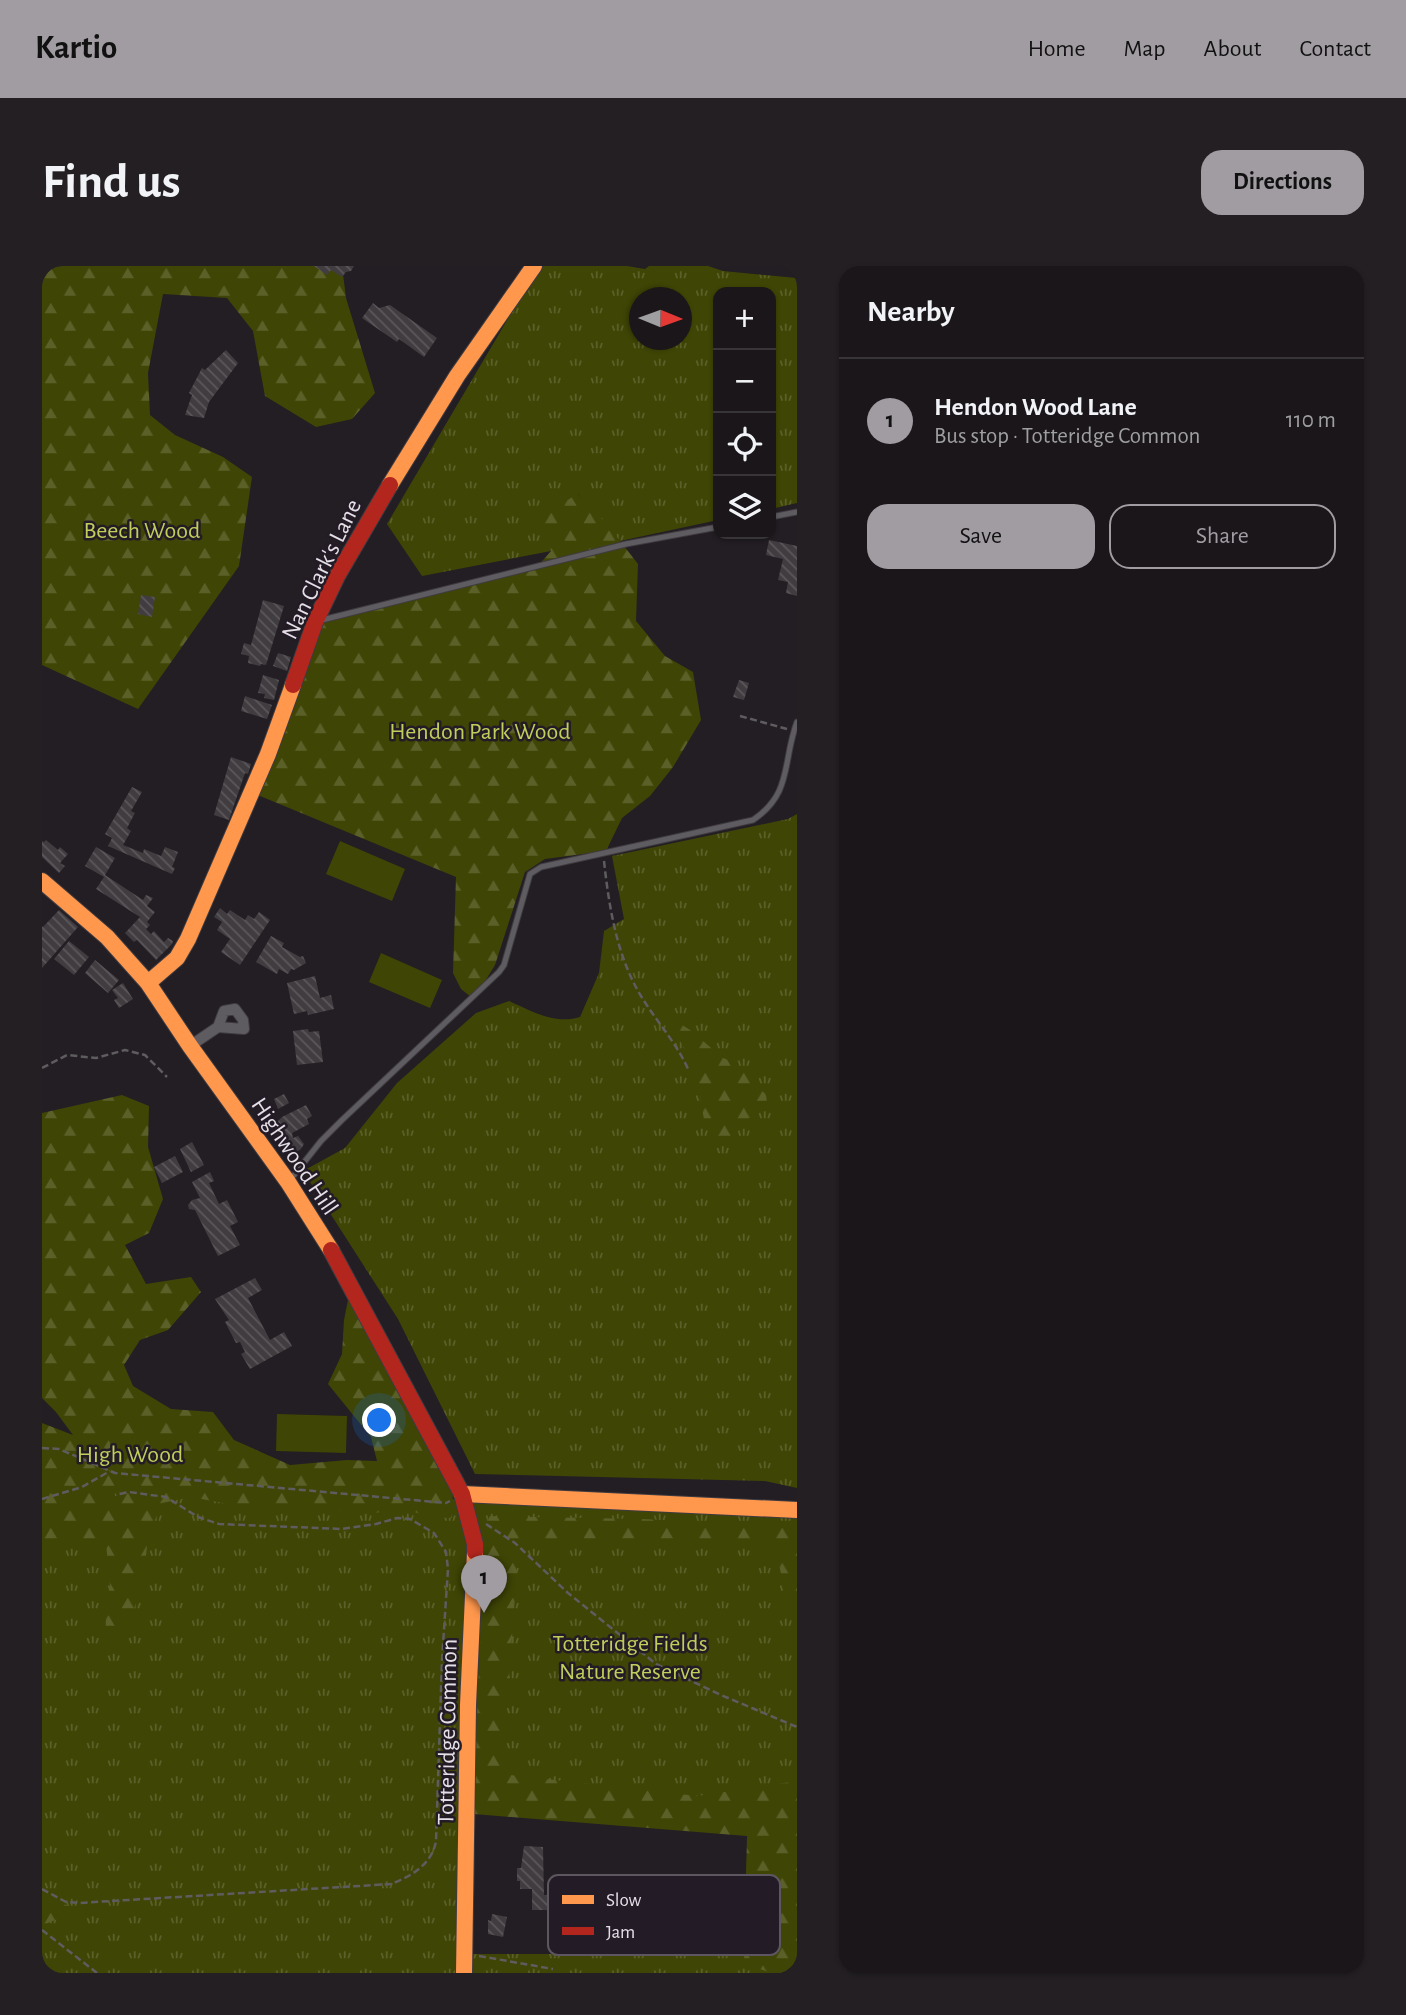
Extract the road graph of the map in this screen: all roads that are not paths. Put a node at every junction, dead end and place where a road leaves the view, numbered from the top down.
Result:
1 (534, 266) edge
2 (797, 512) edge
3 (776, 516) edge
4 (713, 528) edge
5 (315, 622) junction
6 (797, 722) edge
7 (42, 881) edge
8 (148, 984) junction
9 (218, 1027) dead end
10 (190, 1046) junction
11 (288, 1182) junction
12 (464, 1501) junction
13 (797, 1510) edge
14 (464, 1973) edge

1 - 5 main road, Nan Clark's Lane
2 - 3 lane
4 - 5 lane
5 - 8 main road, Nan Clark's Lane
6 - 11 lane
7 - 8 main road, Highwood Hill
8 - 10 main road, Highwood Hill
9 - 10 street
10 - 11 main road, Highwood Hill
11 - 12 main road, Highwood Hill
12 - 13 main road
12 - 14 main road, Totteridge Common

